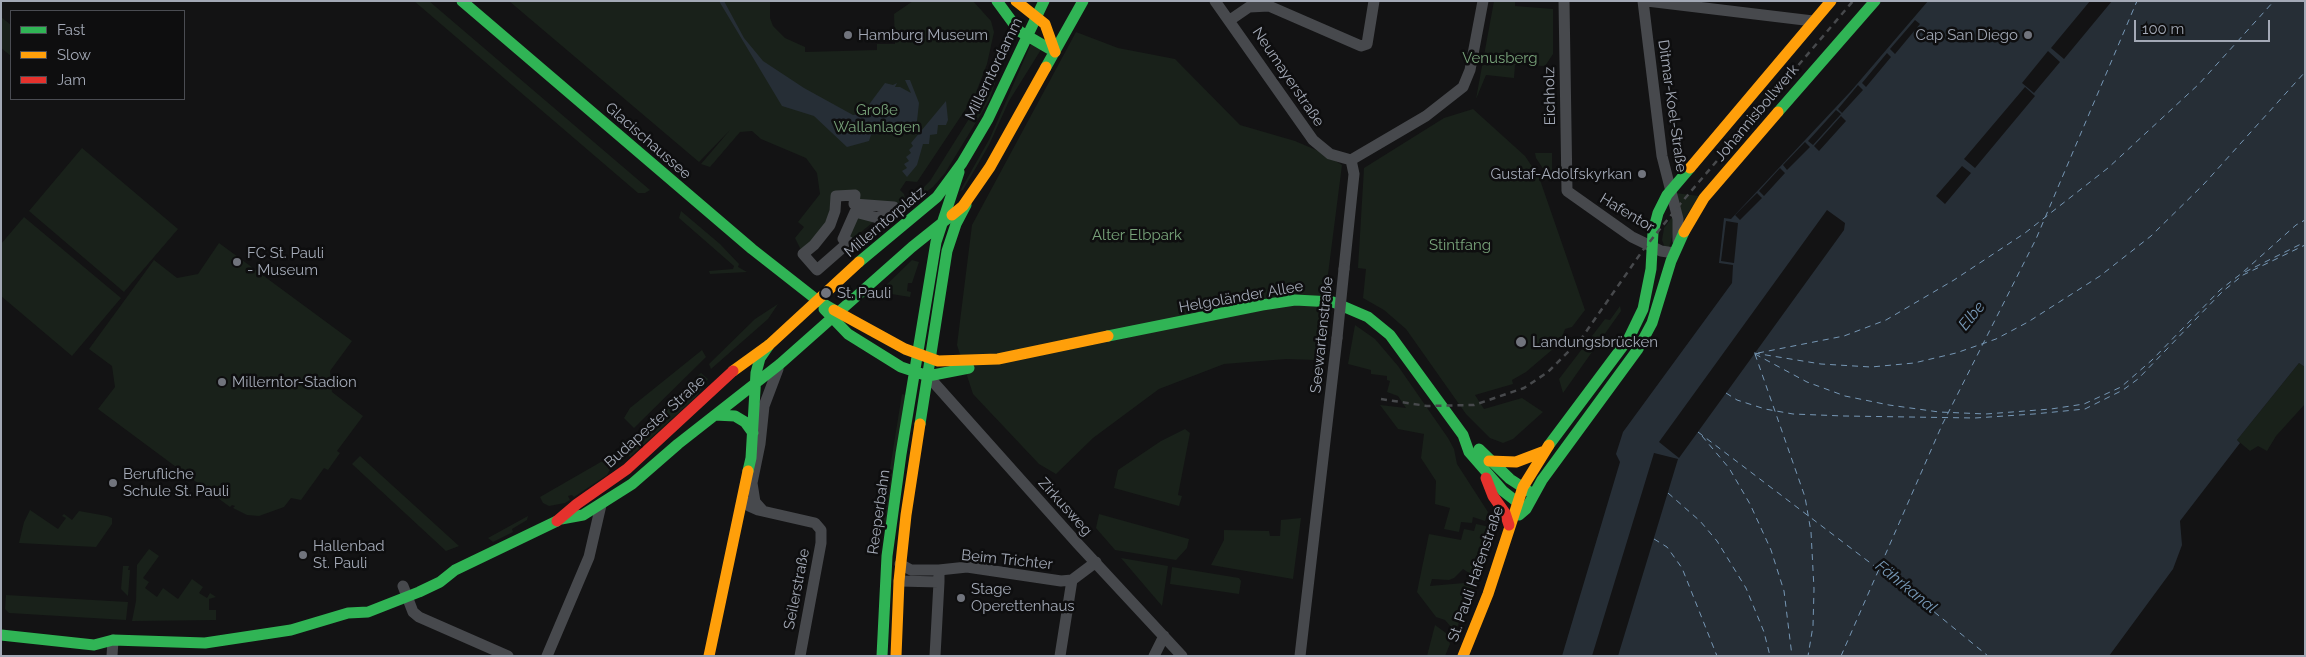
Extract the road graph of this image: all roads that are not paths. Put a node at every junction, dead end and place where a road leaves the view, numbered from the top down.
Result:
1 (462, 1) edge
2 (997, 1) edge
3 (1016, 1) edge
4 (1044, 1) edge
5 (1083, 1) edge
6 (1215, 1) edge
7 (1374, 1) edge
8 (1483, 1) edge
9 (1564, 1) edge
10 (1645, 1) edge
11 (1831, 1) edge
12 (1871, 4) edge
13 (1740, 6) edge
14 (1036, 15) junction
15 (1230, 20) junction
16 (1813, 21) junction
17 (1026, 37) junction
18 (1054, 52) junction
19 (1351, 160) junction
20 (962, 163) junction
21 (1671, 189) junction
22 (1567, 191) joint
23 (969, 199) junction
24 (941, 224) junction
25 (1652, 246) junction
26 (1676, 249) junction
27 (803, 254) joint
28 (817, 300) junction
29 (835, 315) junction
30 (769, 345) junction
31 (917, 355) junction
32 (998, 359) junction
33 (930, 360) junction
34 (780, 364) junction
35 (915, 372) junction
36 (928, 376) junction
37 (754, 385) junction
38 (715, 415) junction
39 (753, 433) junction
40 (1545, 451) junction
41 (1486, 465) junction
42 (1523, 487) junction
43 (1534, 494) junction
44 (743, 499) junction
45 (601, 505) junction
46 (1521, 506) junction
47 (764, 512) junction
48 (561, 519) junction
49 (1510, 525) junction
50 (1096, 562) junction
51 (900, 564) junction
52 (940, 570) junction
53 (1072, 580) junction
54 (899, 581) junction
55 (939, 582) junction
56 (405, 591) junction
57 (1, 626) edge
58 (62, 630) dead end
59 (94, 632) dead end
60 (1, 635) edge
61 (1164, 636) junction
62 (113, 640) junction
63 (112, 656) edge
64 (508, 656) edge
65 (547, 656) edge
66 (710, 656) edge
67 (800, 656) edge
68 (882, 656) edge
69 (896, 656) edge
70 (936, 656) edge
71 (1060, 656) edge
72 (1154, 656) edge
73 (1182, 656) edge
74 (1300, 656) edge
75 (1463, 656) edge

1 - 28 main road, Glacischaussee
2 - 17 main road
3 - 14 main road
4 - 14 main road
5 - 18 main road
6 - 15 street, Neumayerstraße
7 - 15 street
8 - 19 street
9 - 22 street, Eichholz
10 - 13 street
10 - 21 street, Ditmar-Koel-Straße
11 - 16 main road, Johannisbollwerk
12 - 26 main road, Johannisbollwerk
13 - 16 street
14 - 17 main road, Millerntordamm
14 - 18 main road, Millerntordamm
15 - 19 street, Neumayerstraße
16 - 21 main road, Johannisbollwerk
17 - 18 main road
17 - 20 main road, Millerntordamm
18 - 23 main road
19 - 74 street, Seewartenstraße, bridge
20 - 24 main road, Millerntorplatz
20 - 28 main road, Millerntorplatz
21 - 25 main road, Johannisbollwerk
21 - 26 street, Ditmar-Koel-Straße
22 - 25 street, Hafentor
23 - 24 main road
23 - 33 main road
24 - 29 main road
24 - 31 main road, Millerntorplatz
25 - 26 street, Hafentor
25 - 40 main road, Johannisbollwerk
26 - 43 main road, Johannisbollwerk
27 - 27 street
28 - 29 main road
28 - 30 main road, Budapester Straße
29 - 31 main road
29 - 34 main road, Budapester Straße
29 - 35 main road
30 - 37 main road, Budapester Straße
30 - 48 main road, Budapester Straße
31 - 33 main road, Helgoländer Allee
31 - 35 main road, Millerntorplatz
32 - 33 main road, Helgoländer Allee
32 - 36 main road, Helgoländer Allee
32 - 41 main road, Helgoländer Allee
33 - 36 main road
34 - 37 main road, Budapester Straße
34 - 47 street
35 - 36 main road, Helgoländer Allee
35 - 68 main road, Reeperbahn
36 - 50 street, Zirkusweg
36 - 51 main road, Reeperbahn
37 - 38 main road, Budapester Straße
37 - 39 main road
38 - 39 main road
38 - 45 main road, Budapester Straße
39 - 44 main road
40 - 41 main road
40 - 42 main road, Johannisbollwerk
41 - 42 main road, Helgoländer Allee
41 - 46 main road, Helgoländer Allee
41 - 49 main road, Helgoländer Allee
42 - 43 main road, Helgoländer Allee
42 - 46 main road, Johannisbollwerk
43 - 46 main road, Johannisbollwerk
44 - 47 street
44 - 66 main road
45 - 48 main road, Budapester Straße
45 - 65 street
46 - 49 main road
47 - 67 street, Seilerstraße
48 - 56 main road, Budapester Straße
49 - 75 main road, St. Pauli Hafenstraße
50 - 53 street
50 - 61 street, Zirkusweg
51 - 52 street, Beim Trichter
51 - 54 main road, Reeperbahn
52 - 53 street, Beim Trichter
52 - 55 street, Beim Trichter
53 - 71 street
54 - 55 street
54 - 69 main road, Reeperbahn
55 - 70 street, Beim Trichter
56 - 62 main road, Budapester Straße
56 - 64 street
57 - 58 main road
59 - 62 main road, Budapester Straße
60 - 62 main road, Budapester Straße
61 - 72 street
61 - 73 street, Zirkusweg
62 - 63 street

